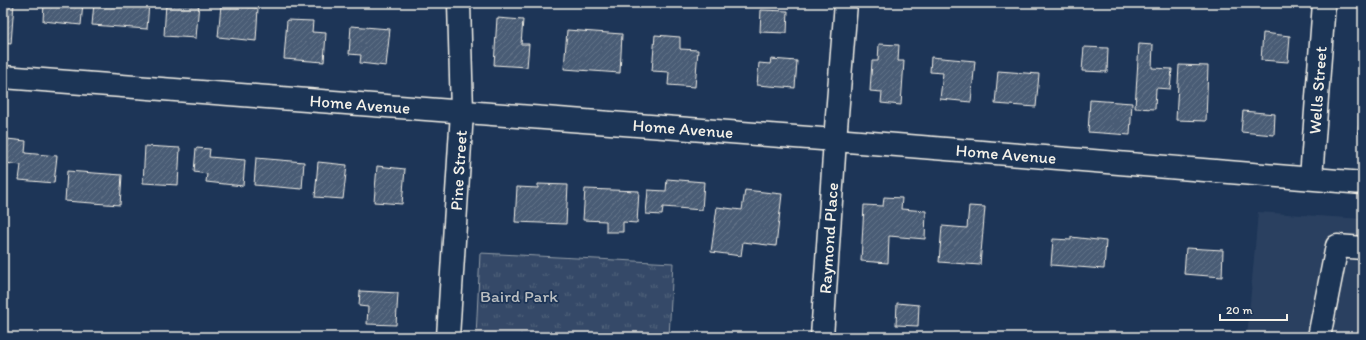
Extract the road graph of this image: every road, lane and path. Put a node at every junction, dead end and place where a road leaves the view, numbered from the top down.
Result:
1 (459, 3) edge
2 (846, 3) edge
3 (1324, 3) edge
4 (3, 77) edge
5 (462, 112) junction
6 (835, 140) junction
7 (1311, 178) junction
8 (1363, 183) edge
9 (1363, 248) edge
10 (448, 337) edge
11 (822, 337) edge
12 (1319, 337) edge

1 - 5 main road, Pine Street
2 - 6 main road, Raymond Place
3 - 7 main road, Wells Street
4 - 5 main road, Home Avenue
5 - 6 main road, Home Avenue
5 - 10 main road, Pine Street
6 - 7 main road, Home Avenue
6 - 11 main road, Raymond Place
7 - 8 main road, Home Avenue
9 - 12 main road

